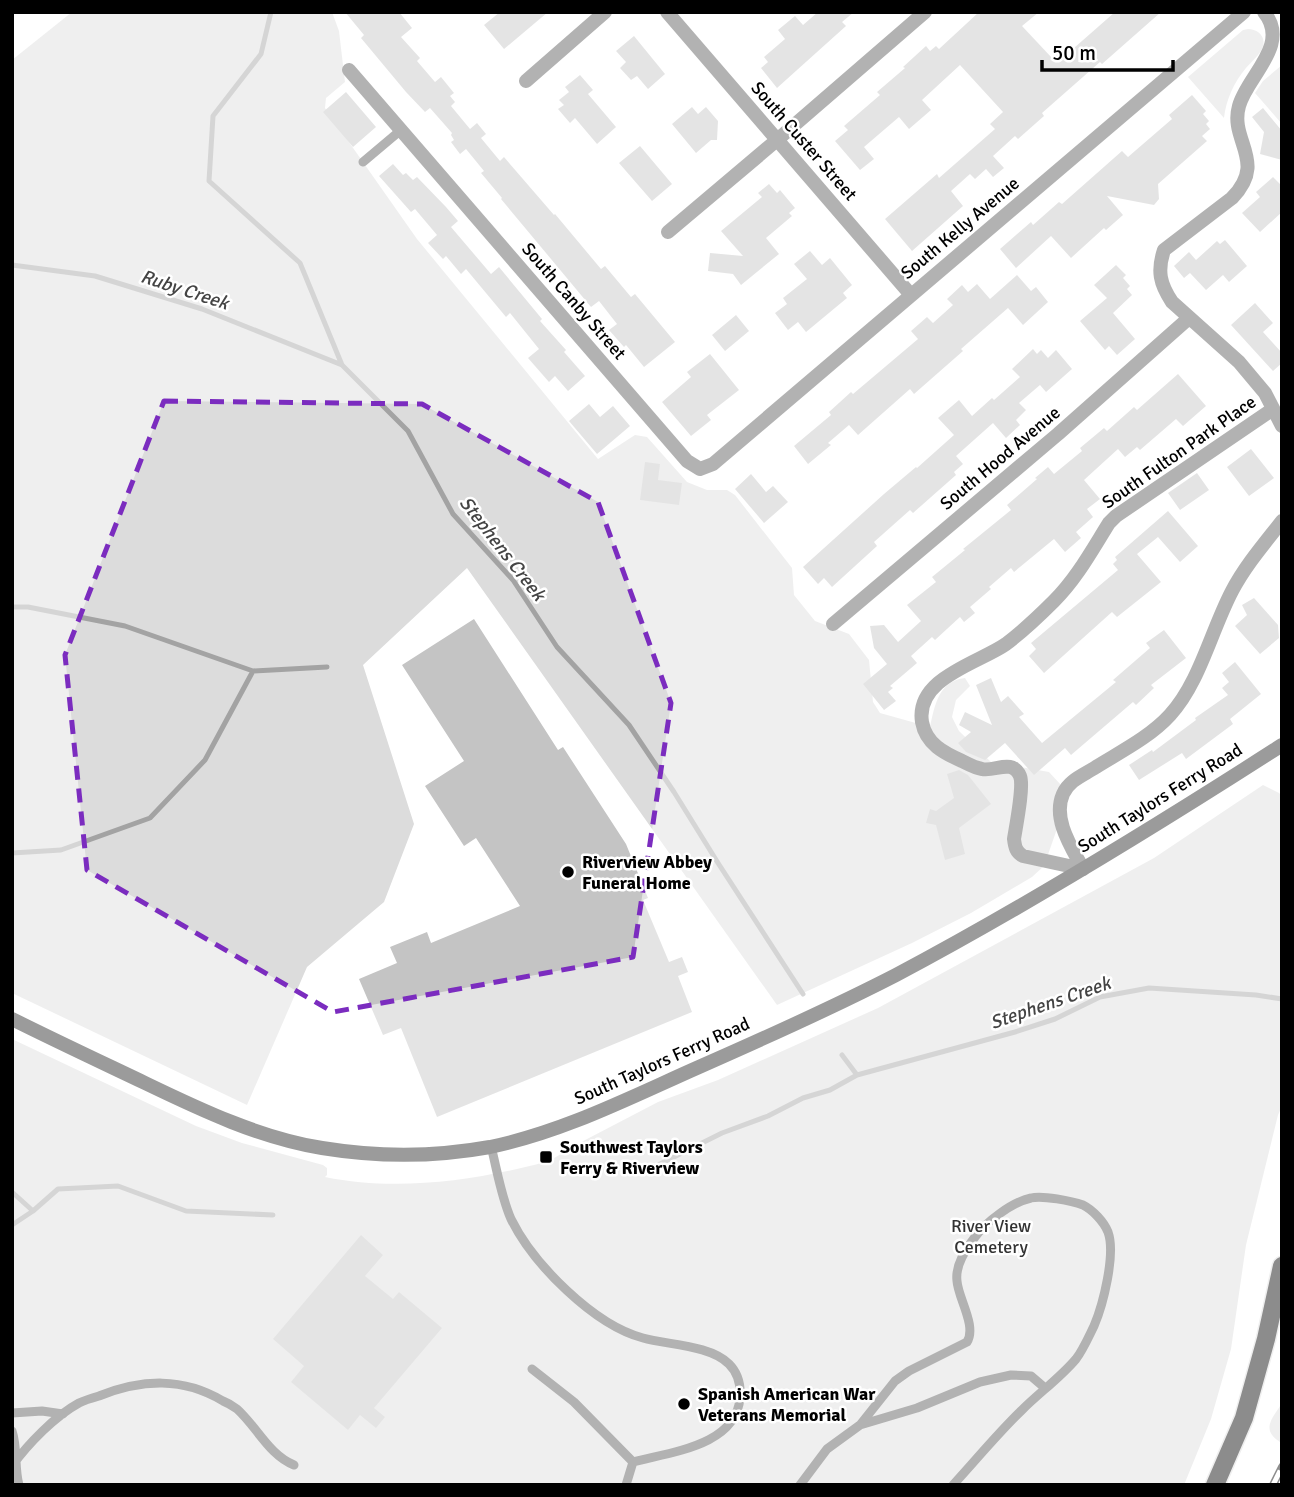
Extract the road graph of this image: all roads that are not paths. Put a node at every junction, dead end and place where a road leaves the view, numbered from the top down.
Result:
1 (605, 12) edge
2 (667, 12) edge
3 (925, 12) edge
4 (1244, 12) edge
5 (1264, 12) edge
6 (349, 70) dead end
7 (526, 80) dead end
8 (401, 130) junction
9 (778, 140) junction
10 (363, 162) dead end
11 (668, 232) dead end
12 (911, 295) junction
13 (1189, 318) junction
14 (1273, 409) junction
15 (1282, 426) edge
16 (700, 469) joint
17 (1282, 522) edge
18 (833, 624) dead end
19 (1282, 746) edge
20 (1083, 869) junction
21 (12, 1019) edge
22 (491, 1146) junction
23 (1282, 1266) edge
24 (532, 1368) dead end
25 (1045, 1388) junction
26 (12, 1413) edge
27 (63, 1414) junction
28 (860, 1425) junction
29 (12, 1431) edge
30 (633, 1462) junction
31 (14, 1463) edge
32 (294, 1465) dead end
33 (19, 1485) edge
34 (626, 1485) edge
35 (800, 1485) edge
36 (953, 1485) edge
37 (1215, 1485) edge

1 - 7 street
2 - 9 street, South Custer Street
3 - 9 street
4 - 12 street, South Kelly Avenue
5 - 13 street
6 - 8 street, South Canby Street
8 - 10 lane
8 - 16 street, South Canby Street
9 - 11 street
9 - 12 street, South Custer Street
12 - 16 street, South Kelly Avenue
13 - 14 street
13 - 18 street, South Hood Avenue
14 - 15 street
14 - 20 street, South Fulton Park Place
17 - 20 street
19 - 20 main road, South Taylors Ferry Road
20 - 22 main road, South Taylors Ferry Road
21 - 22 main road, South Taylors Ferry Road
22 - 30 lane
23 - 37 main road
24 - 30 lane
25 - 28 lane
25 - 28 lane
25 - 36 lane
26 - 27 lane
27 - 31 lane
27 - 32 lane
28 - 35 lane
29 - 31 lane
30 - 34 lane
31 - 33 lane

